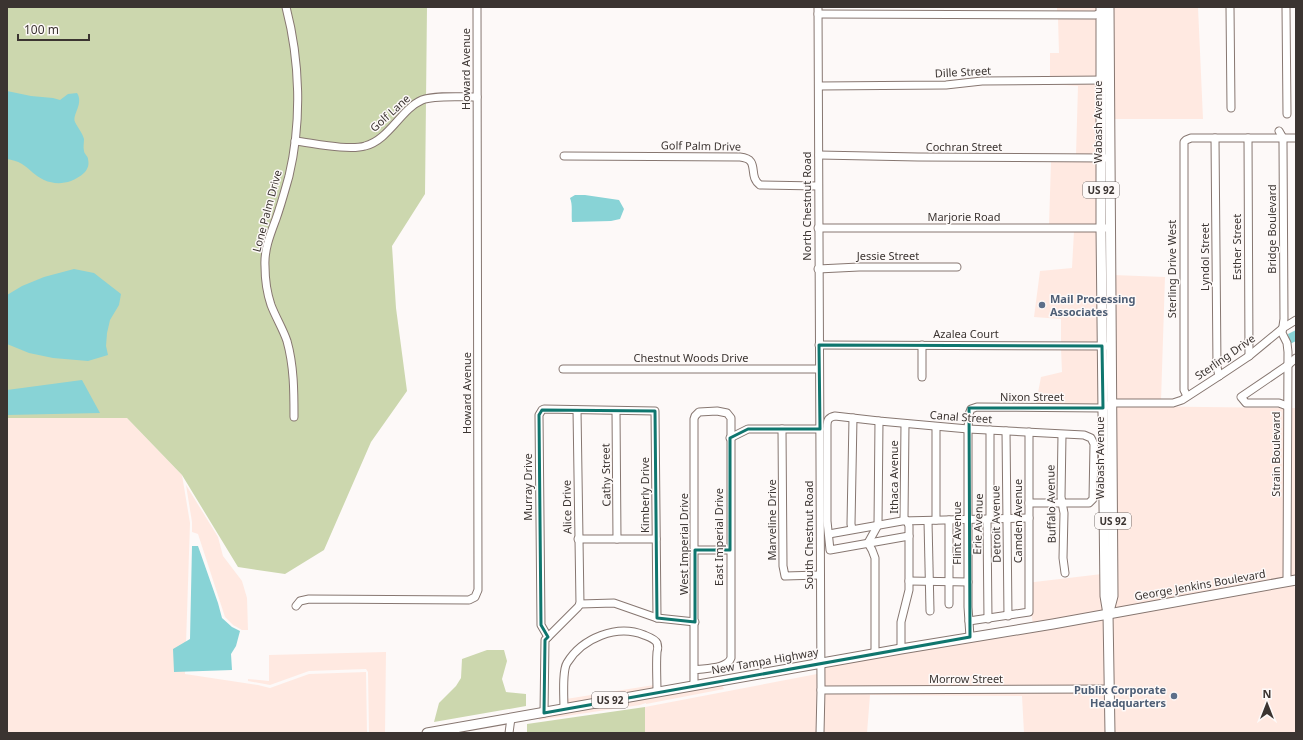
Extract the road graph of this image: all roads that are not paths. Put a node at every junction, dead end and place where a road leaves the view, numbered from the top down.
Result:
1 (286, 7) edge
2 (477, 7) edge
3 (1110, 7) edge
4 (1230, 7) edge
5 (1286, 7) edge
6 (818, 10) edge
7 (1101, 10) edge
8 (1105, 80) junction
9 (819, 86) junction
10 (477, 97) junction
11 (1231, 108) dead end
12 (1287, 114) dead end
13 (1281, 134) junction
14 (1215, 138) junction
15 (1248, 138) junction
16 (1296, 138) edge
17 (295, 141) junction
18 (819, 155) junction
19 (564, 156) dead end
20 (1105, 158) junction
21 (818, 186) junction
22 (818, 228) junction
23 (1106, 228) junction
24 (957, 267) dead end
25 (818, 268) junction
26 (1296, 320) edge
27 (1283, 328) junction
28 (820, 345) junction
29 (922, 345) junction
30 (1107, 346) junction
31 (1249, 356) junction
32 (1296, 358) edge
33 (1288, 365) junction
34 (564, 369) dead end
35 (819, 369) junction
36 (1219, 376) junction
37 (922, 377) dead end
38 (1187, 396) junction
39 (1292, 398) edge
40 (1112, 403) junction
41 (820, 406) joint
42 (1287, 406) junction
43 (1103, 408) junction
44 (577, 410) junction
45 (616, 411) junction
46 (294, 417) dead end
47 (853, 418) junction
48 (694, 419) joint
49 (879, 421) junction
50 (905, 424) junction
51 (936, 427) junction
52 (782, 429) junction
53 (820, 429) junction
54 (968, 429) junction
55 (990, 430) junction
56 (1006, 431) junction
57 (1029, 432) junction
58 (1062, 434) junction
59 (730, 438) junction
60 (1108, 477) junction
61 (1029, 503) junction
62 (1062, 503) junction
63 (988, 518) junction
64 (1007, 518) junction
65 (1029, 518) junction
66 (968, 519) junction
67 (932, 520) junction
68 (949, 520) junction
69 (907, 521) junction
70 (878, 525) junction
71 (852, 529) junction
72 (829, 534) junction
73 (909, 536) junction
74 (578, 539) junction
75 (617, 539) junction
76 (656, 539) junction
77 (868, 543) junction
78 (695, 550) junction
79 (730, 550) junction
80 (1065, 573) dead end
81 (820, 575) junction
82 (1291, 580) edge
83 (909, 581) junction
84 (929, 581) junction
85 (949, 582) junction
86 (968, 582) junction
87 (580, 604) junction
88 (949, 604) dead end
89 (296, 606) dead end
90 (930, 611) dead end
91 (1108, 614) junction
92 (1008, 616) junction
93 (657, 618) junction
94 (988, 619) junction
95 (969, 621) junction
96 (695, 622) junction
97 (548, 637) junction
98 (970, 638) junction
99 (901, 648) junction
100 (875, 653) junction
101 (820, 664) junction
102 (694, 670) junction
103 (694, 685) junction
104 (1110, 689) junction
105 (821, 690) junction
106 (657, 692) junction
107 (564, 709) junction
108 (544, 713) junction
109 (511, 718) junction
110 (458, 730) edge
111 (427, 733) edge
112 (510, 733) edge
113 (820, 733) edge
114 (1110, 733) edge

1 - 17 street, Lone Palm Drive
2 - 10 street, Howard Avenue
3 - 8 main road, Wabash Avenue / US 92
4 - 11 street
5 - 12 street
6 - 7 street
6 - 9 street, North Chestnut Road
7 - 8 main road, Wabash Avenue / US 92
8 - 9 street, Dille Street
8 - 20 main road, Wabash Avenue / US 92
9 - 18 street, North Chestnut Road
10 - 17 street, Golf Lane
10 - 89 street, Howard Avenue
13 - 15 street
13 - 16 street
13 - 27 street, Bridge Boulevard
14 - 15 street
14 - 36 street, Lyndol Street
14 - 38 street, Sterling Drive West
15 - 31 street, Esther Street
17 - 46 street, Lone Palm Drive
18 - 20 street, Cochran Street
18 - 21 street, North Chestnut Road
19 - 21 street, Golf Palm Drive
20 - 23 main road, Wabash Avenue / US 92
21 - 22 street, North Chestnut Road
22 - 23 street, Marjorie Road
22 - 25 street, North Chestnut Road
23 - 30 main road, Wabash Avenue / US 92
24 - 25 street, Jessie Street
25 - 28 street, North Chestnut Road
26 - 27 street, Sterling Drive
27 - 31 street, Sterling Drive
27 - 33 street, Strain Boulevard
28 - 29 street, Azalea Court
28 - 35 street, North Chestnut Road
29 - 30 street, Azalea Court
29 - 37 street
30 - 40 main road, Wabash Avenue / US 92
30 - 43 main road, Wabash Avenue / US 92
31 - 36 street, Sterling Drive
32 - 33 street
33 - 39 street, Strain Boulevard
33 - 42 street
34 - 35 street, Chestnut Woods Drive
35 - 41 street, North Chestnut Road
36 - 38 street, Sterling Drive
38 - 40 street, Sterling Drive
39 - 42 street, Strain Boulevard
40 - 43 street, Nixon Street
40 - 60 main road, Wabash Avenue / US 92
41 - 53 street, South Chestnut Road
42 - 82 street, Strain Boulevard
43 - 54 street, Nixon Street
43 - 60 main road, Wabash Avenue / US 92
44 - 45 street, Murray Drive
44 - 74 street, Alice Drive
44 - 97 street, Murray Drive
45 - 75 street, Cathy Street
45 - 76 street, Kimberly Drive
47 - 49 street, Canal Street
47 - 71 street
47 - 72 street, Canal Street
48 - 59 street, East Imperial Drive
48 - 78 street, West Imperial Drive
49 - 50 street, Canal Street
49 - 70 street
50 - 51 street, Canal Street
50 - 69 street, Ithaca Avenue
51 - 54 street, Canal Street
51 - 67 street
52 - 53 street
52 - 59 street
52 - 81 street, Marveline Drive
53 - 81 street, South Chestnut Road
54 - 55 street, Canal Street
54 - 66 street, Flint Avenue
55 - 56 street, Canal Street
55 - 63 street, Erie Avenue
56 - 57 street, Canal Street
56 - 64 street, Detroit Avenue
57 - 58 street, Canal Street
57 - 61 street, Camden Avenue
58 - 62 street, Buffalo Avenue
58 - 62 street, Canal Street
59 - 79 street, East Imperial Drive
60 - 91 main road, Wabash Avenue / US 92
61 - 62 street
61 - 65 street, Camden Avenue
62 - 80 street, Buffalo Avenue
63 - 64 street
63 - 66 street
63 - 94 street, Erie Avenue
64 - 65 street
64 - 92 street, Detroit Avenue
65 - 92 street, Camden Avenue
66 - 68 street
66 - 86 street, Flint Avenue
67 - 68 street
67 - 69 street
67 - 84 street
68 - 85 street
69 - 70 street
69 - 73 street, Ithaca Avenue
70 - 71 street
70 - 77 street
71 - 72 street
72 - 77 street
73 - 77 street
73 - 83 street, Ithaca Avenue
74 - 75 street
74 - 87 street, Alice Drive
75 - 76 street
76 - 93 street, Kimberly Drive
77 - 100 street
78 - 79 street
78 - 96 street, West Imperial Drive
79 - 102 street, East Imperial Drive
81 - 101 street, South Chestnut Road
82 - 91 main road, George Jenkins Boulevard
83 - 84 street
83 - 99 street, Ithaca Avenue
84 - 85 street
84 - 90 street
85 - 86 street
85 - 88 street
86 - 95 street, Flint Avenue
87 - 93 street
87 - 97 street
91 - 98 main road, New Tampa Highway / US 92
91 - 104 main road, Wabash Avenue
92 - 94 street
93 - 96 street
94 - 95 street
95 - 98 street, Flint Avenue
96 - 102 street, West Imperial Drive
97 - 108 street
98 - 99 main road, New Tampa Highway / US 92
99 - 100 main road, New Tampa Highway / US 92
100 - 101 main road, New Tampa Highway / US 92
101 - 103 main road, New Tampa Highway / US 92
101 - 105 street, South Chestnut Road
102 - 103 street, West Imperial Drive
103 - 106 main road, New Tampa Highway / US 92
104 - 105 street, Morrow Street
104 - 114 main road, Wabash Avenue
105 - 113 street, South Chestnut Road
106 - 107 main road, New Tampa Highway / US 92
106 - 107 street
107 - 108 main road, New Tampa Highway / US 92
108 - 109 main road, New Tampa Highway / US 92
109 - 110 main road, New Tampa Highway / US 92
109 - 112 street
110 - 111 main road, New Tampa Highway / US 92

